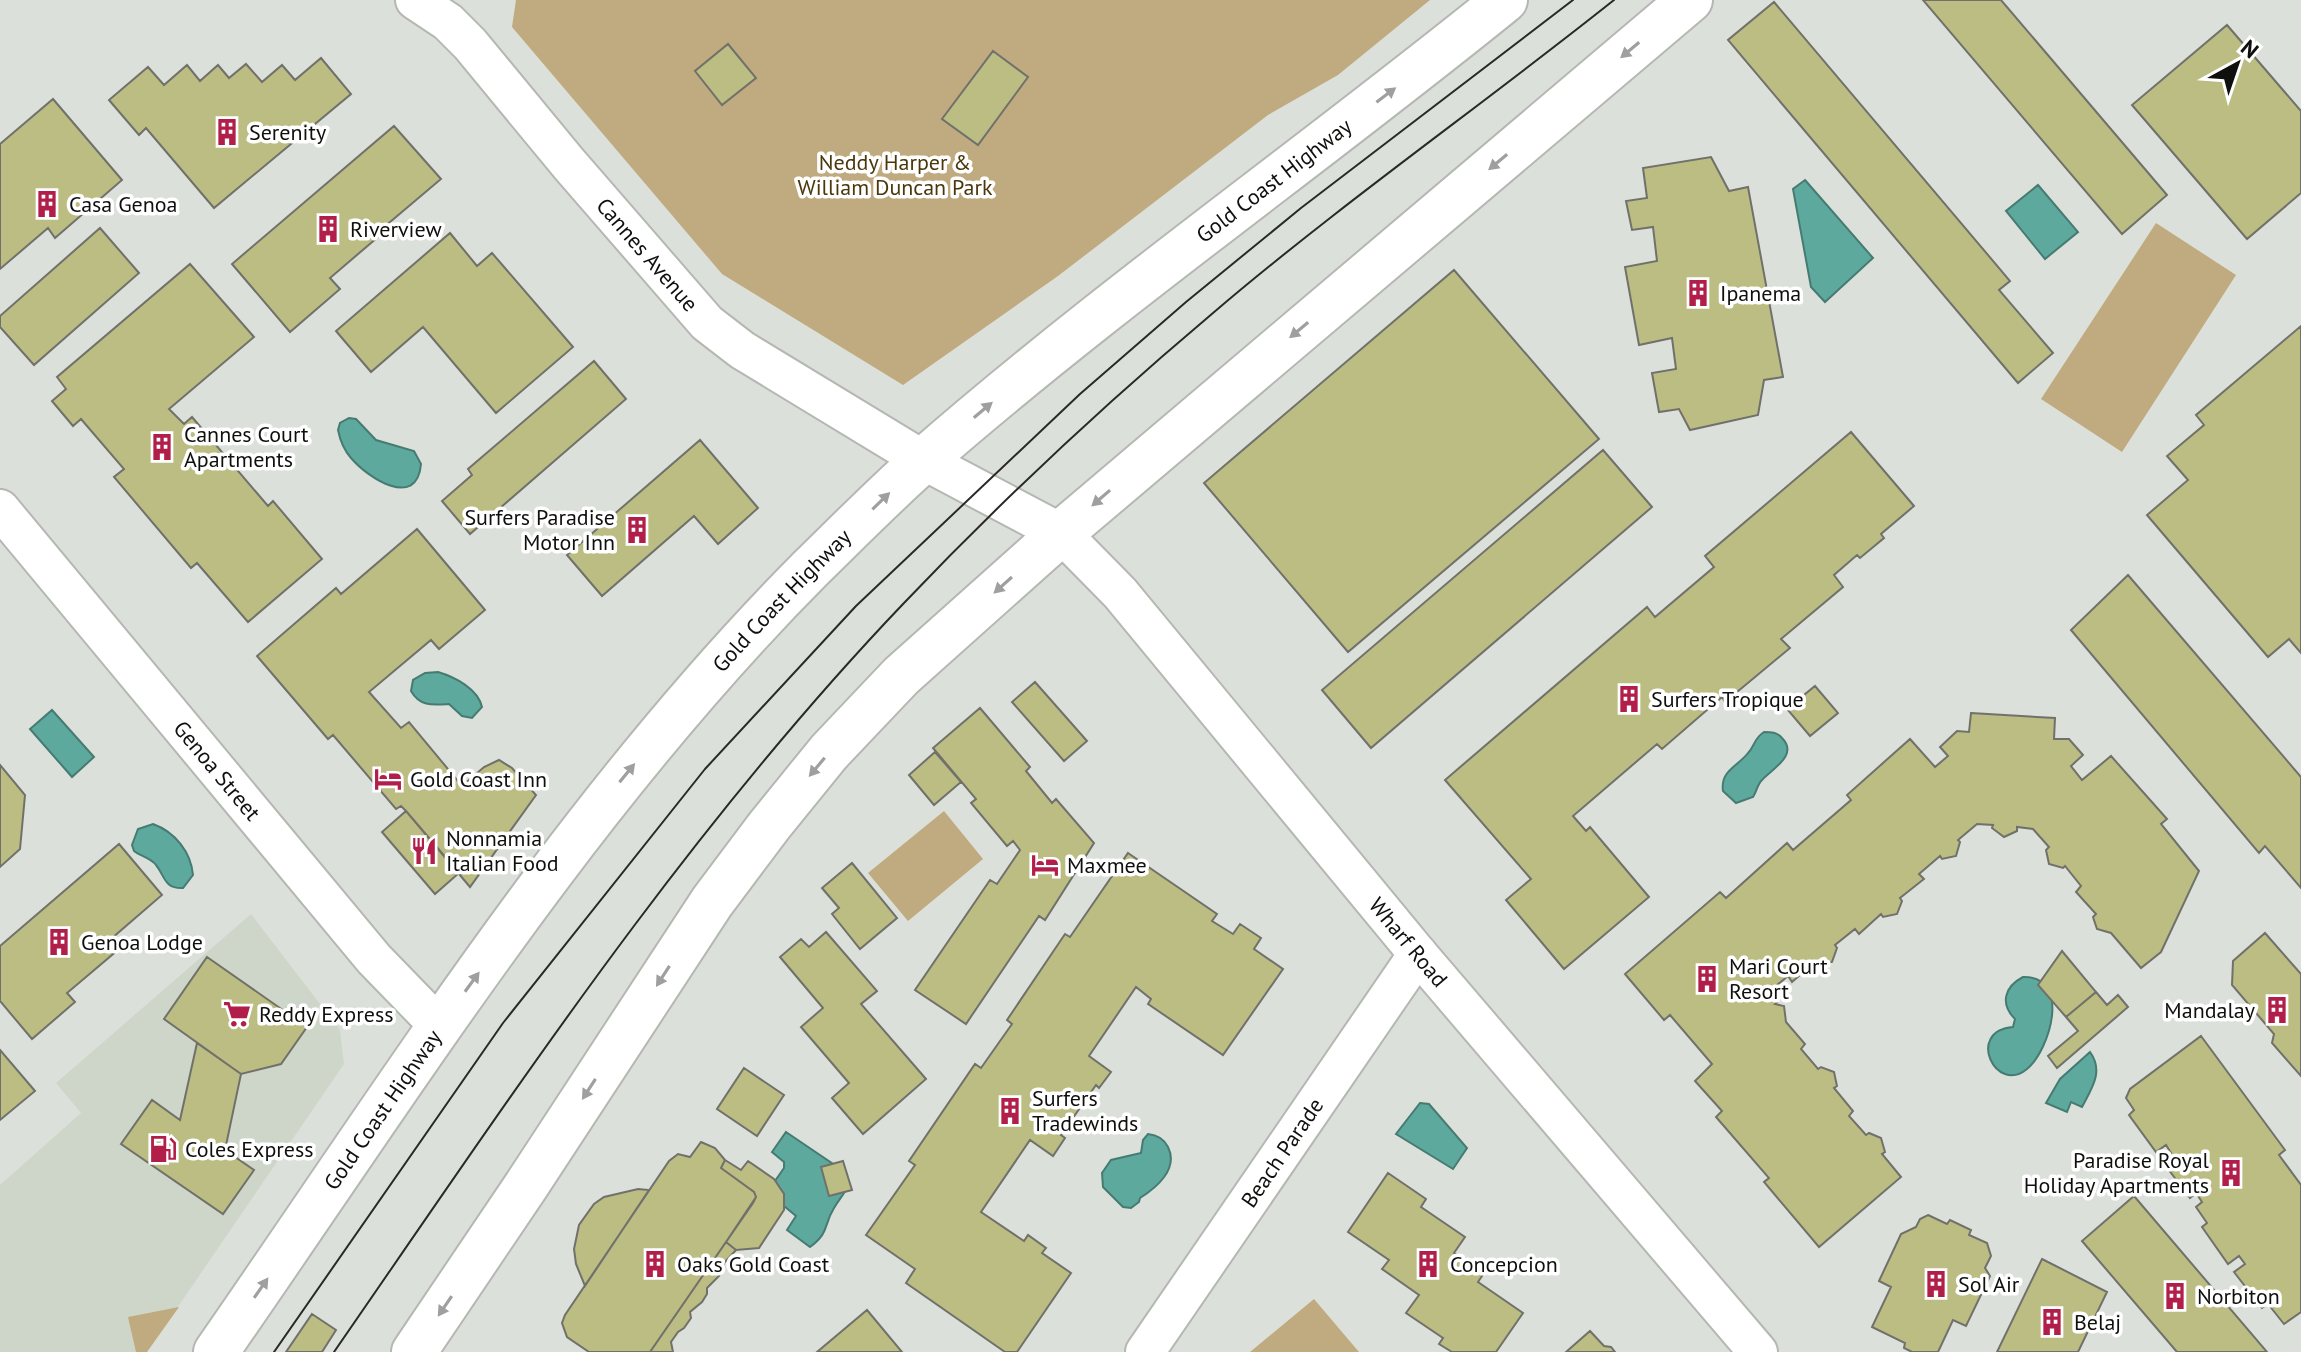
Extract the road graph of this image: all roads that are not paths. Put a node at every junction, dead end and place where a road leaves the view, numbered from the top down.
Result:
1 (415, 0) edge
2 (1505, 0) edge
3 (1690, 0) edge
4 (923, 460) junction
5 (0, 509) edge
6 (1061, 533) junction
7 (1418, 954) junction
8 (440, 1027) junction
9 (216, 1352) edge
10 (414, 1352) edge
11 (1145, 1352) edge
12 (1758, 1352) edge

1 - 4 street, Cannes Avenue
4 -> 2 highway, Gold Coast Highway
3 -> 6 highway
4 - 6 street, Cannes Avenue
8 -> 4 highway, Gold Coast Highway
5 - 8 street, Genoa Street
6 - 7 street, Wharf Road
6 -> 10 highway
7 - 11 street, Beach Parade
7 - 12 street, Wharf Road
9 -> 8 highway, Gold Coast Highway

